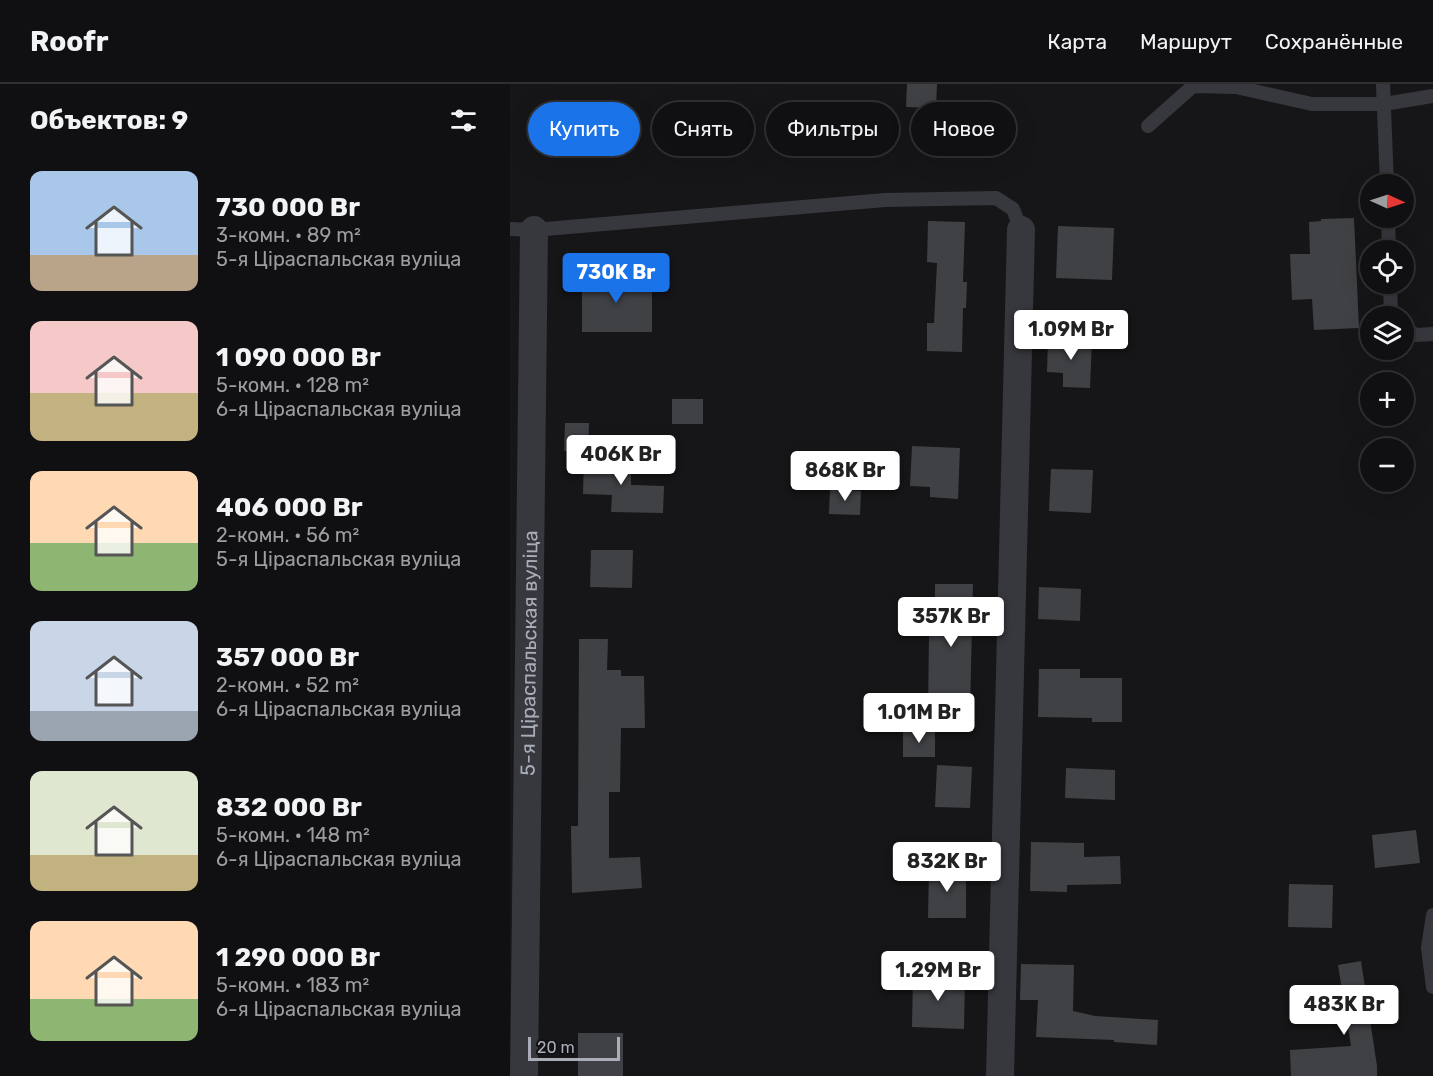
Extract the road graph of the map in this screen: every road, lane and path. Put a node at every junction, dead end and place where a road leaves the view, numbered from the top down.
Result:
1 (1383, 84) edge
2 (1433, 96) edge
3 (1384, 104) junction
4 (1148, 126) dead end
5 (1387, 174) edge
6 (522, 229) edge
7 (1021, 230) joint
8 (1414, 334) edge
9 (1433, 334) edge
10 (1433, 915) edge
11 (1433, 987) edge
12 (525, 1076) edge
13 (1000, 1076) edge

1 - 3 lane
2 - 3 lane
3 - 4 lane
3 - 5 lane
6 - 7 lane
6 - 12 street, 5-я Ціраспальская вуліца
7 - 13 street
8 - 9 lane
10 - 11 lane

